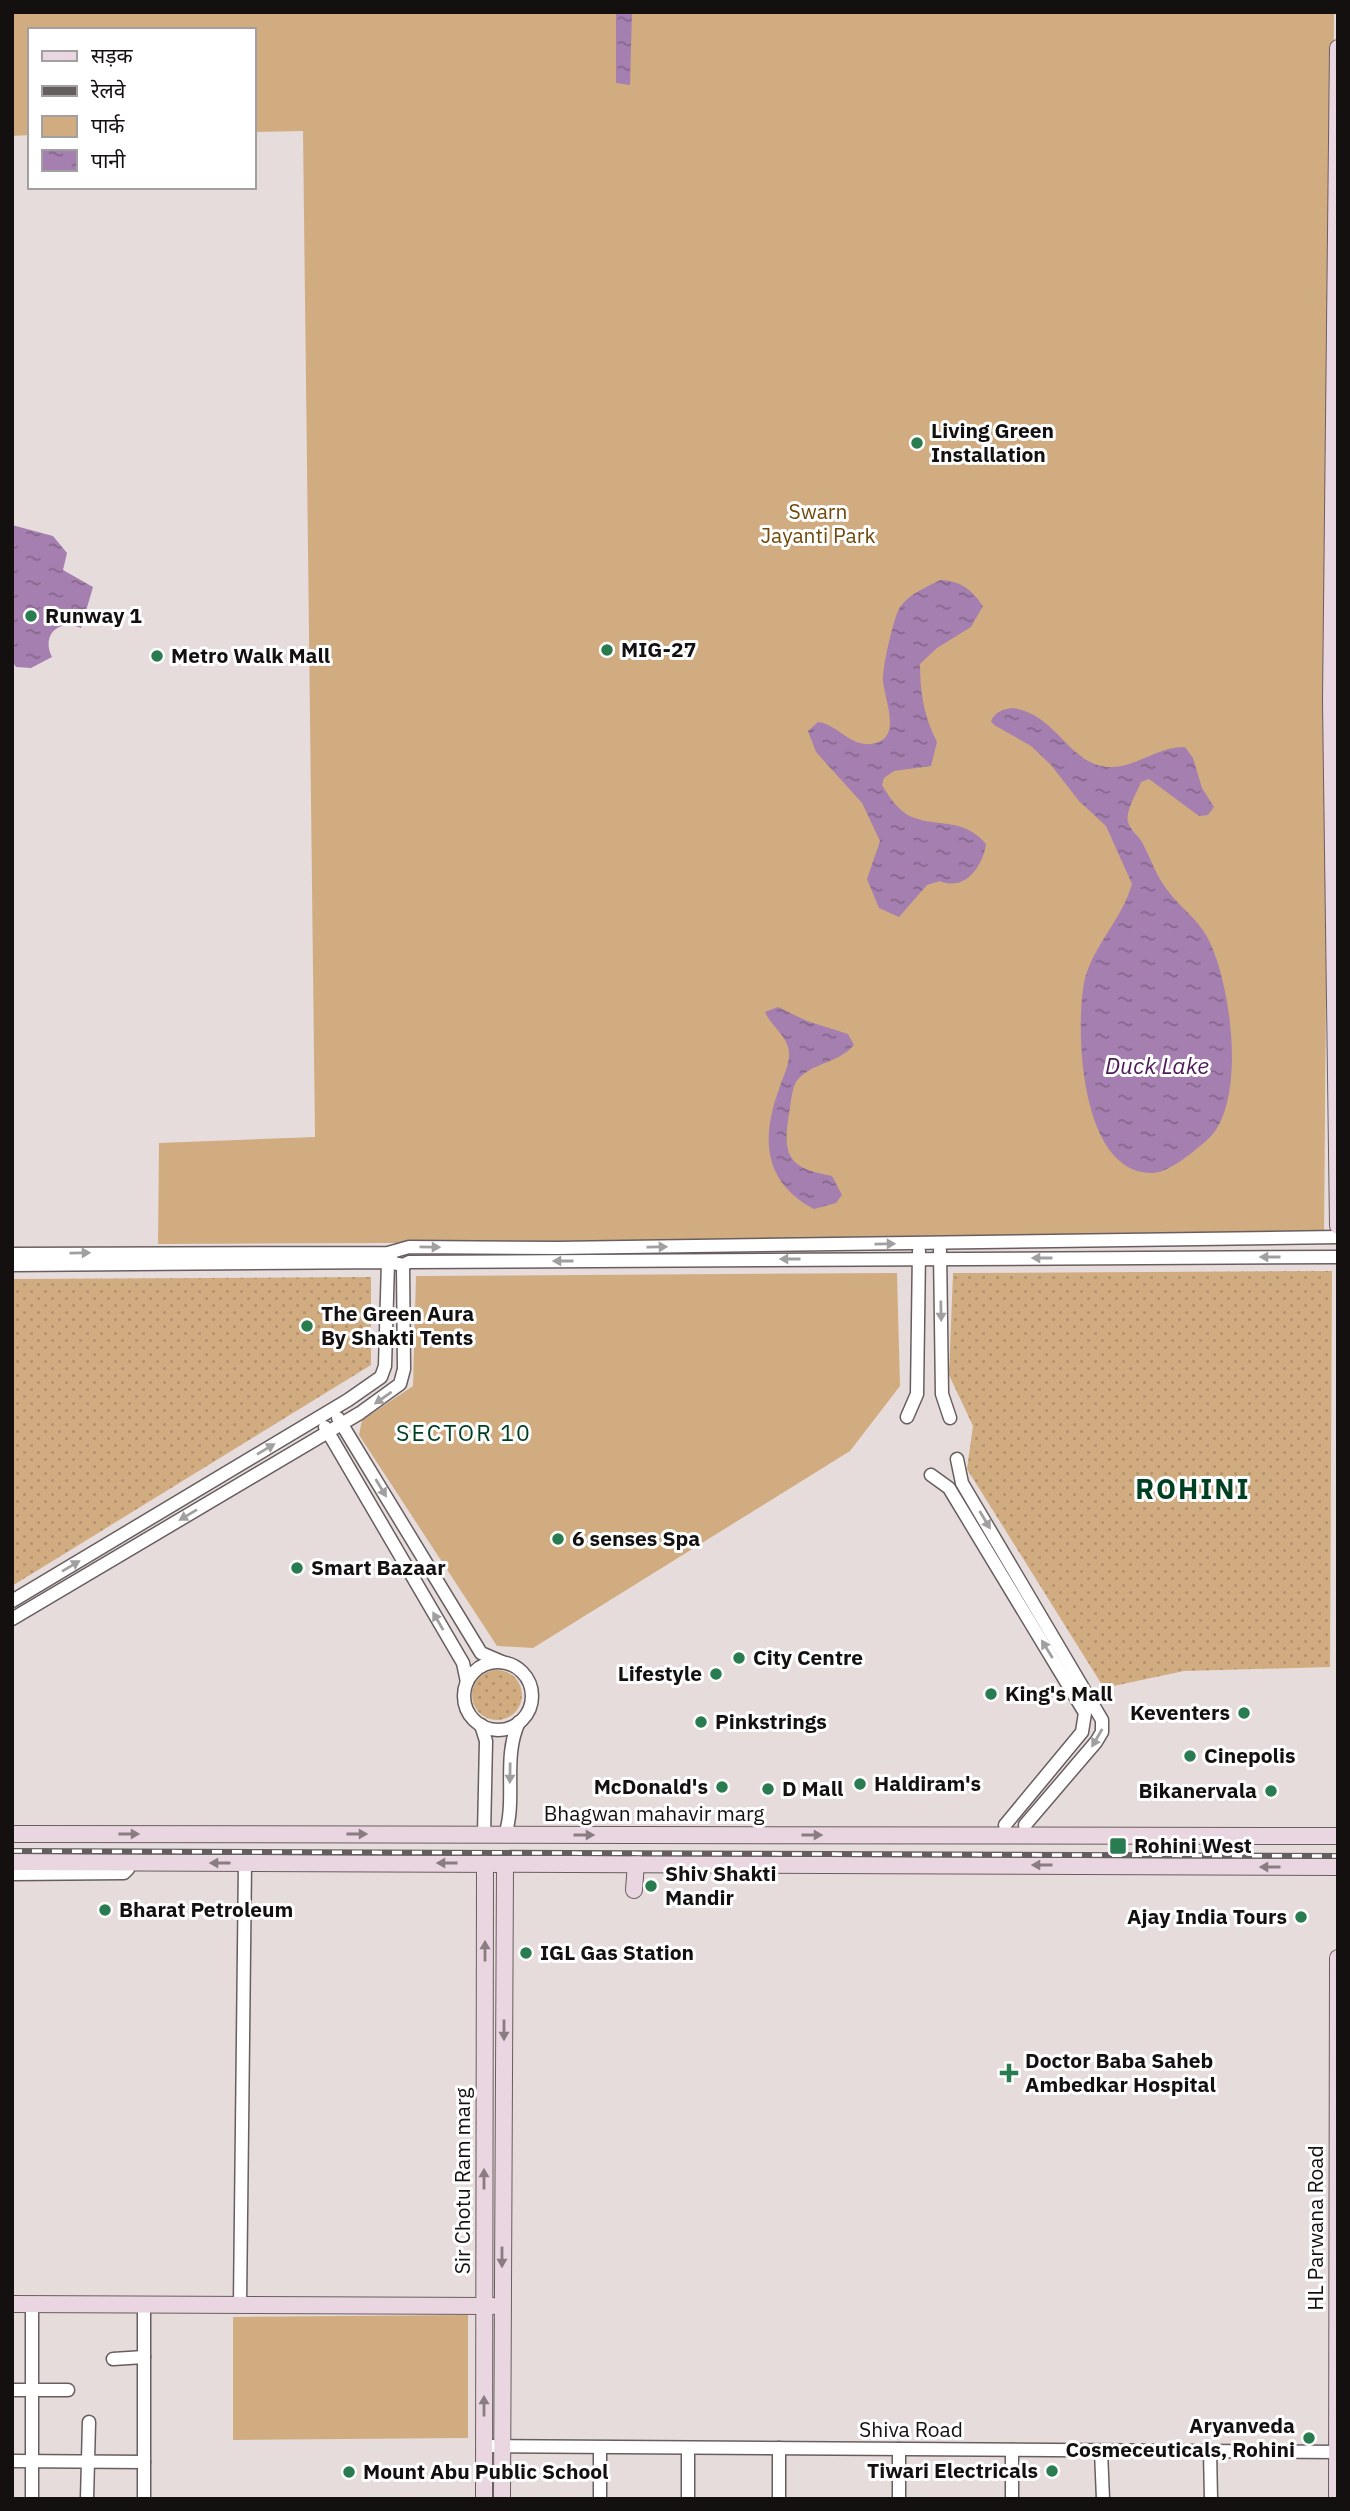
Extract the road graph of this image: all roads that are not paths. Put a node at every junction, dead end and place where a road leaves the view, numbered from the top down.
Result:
1 (1338, 48) edge
2 (1337, 162) edge
3 (1336, 625) edge
4 (1338, 1226) edge
5 (1338, 1237) edge
6 (920, 1243) junction
7 (939, 1243) junction
8 (399, 1250) junction
9 (12, 1254) edge
10 (1338, 1257) edge
11 (919, 1258) junction
12 (940, 1258) junction
13 (388, 1262) junction
14 (12, 1265) edge
15 (403, 1265) junction
16 (333, 1409) junction
17 (319, 1417) junction
18 (907, 1417) dead end
19 (950, 1418) dead end
20 (341, 1424) junction
21 (327, 1432) junction
22 (957, 1459) dead end
23 (931, 1475) dead end
24 (12, 1601) edge
25 (12, 1619) edge
26 (502, 1662) junction
27 (467, 1682) junction
28 (519, 1722) junction
29 (481, 1725) junction
30 (1004, 1825) dead end
31 (1025, 1825) dead end
32 (89, 1834) junction
33 (12, 1835) edge
34 (484, 1835) junction
35 (505, 1835) junction
36 (1338, 1836) edge
37 (12, 1862) edge
38 (92, 1863) junction
39 (127, 1863) junction
40 (246, 1863) junction
41 (485, 1863) junction
42 (636, 1863) junction
43 (505, 1864) junction
44 (1338, 1867) edge
45 (12, 1874) edge
46 (634, 1890) dead end
47 (1338, 1958) edge
48 (12, 2304) edge
49 (32, 2304) junction
50 (144, 2304) junction
51 (240, 2304) junction
52 (484, 2306) junction
53 (502, 2306) junction
54 (144, 2357) junction
55 (113, 2359) dead end
56 (68, 2389) dead end
57 (12, 2390) edge
58 (32, 2390) junction
59 (89, 2422) dead end
60 (484, 2446) junction
61 (501, 2446) junction
62 (600, 2448) junction
63 (779, 2448) junction
64 (688, 2449) junction
65 (899, 2449) junction
66 (1012, 2450) junction
67 (1101, 2451) junction
68 (1210, 2451) junction
69 (1337, 2452) edge
70 (12, 2461) edge
71 (32, 2461) junction
72 (88, 2462) junction
73 (144, 2462) junction
74 (32, 2499) edge
75 (87, 2499) edge
76 (144, 2499) edge
77 (484, 2499) edge
78 (502, 2499) edge
79 (600, 2499) edge
80 (688, 2499) edge
81 (779, 2499) edge
82 (899, 2499) edge
83 (1012, 2499) edge
84 (1103, 2499) edge
85 (1211, 2499) edge
86 (1337, 2499) edge

1 - 2 street
2 - 3 street
3 - 4 street
5 - 7 street
6 - 7 street
8 -> 6 street
6 - 11 street
7 - 12 street
9 -> 8 street
8 - 13 street
10 -> 12 street
11 - 12 street
11 -> 15 street
11 - 18 street
12 -> 19 street
13 - 14 street
13 - 15 street
13 - 16 street
15 -> 20 street
16 - 17 street
16 - 20 street
17 - 21 street
24 -> 17 street
20 - 21 street
20 -> 26 street
21 -> 25 street
27 -> 21 street
22 -> 31 street
30 -> 23 street
26 - 27 street
26 - 28 street
27 - 29 street
28 - 29 street
28 -> 35 street
29 - 34 street
32 - 33 street, Bhagwan mahavir marg
32 -> 34 street, Bhagwan mahavir marg
32 - 38 street
34 - 35 street, Bhagwan mahavir marg
35 -> 36 street, Bhagwan mahavir marg
37 - 38 street
38 - 39 street
40 -> 39 street
39 - 45 street
41 -> 40 street
40 - 51 street
41 - 43 street
52 -> 41 street, Sir Chotu Ram marg
42 - 43 street
44 -> 42 street
42 - 46 street
43 -> 53 street, Sir Chotu Ram marg
47 - 69 street, HL Parwana Road
48 - 49 street
49 - 50 street
49 - 58 street
50 - 51 street
50 - 54 street
51 - 52 street
52 - 53 street
60 -> 52 street, Sir Chotu Ram marg
53 - 61 street, Sir Chotu Ram marg
54 - 55 street
54 - 73 street
56 - 58 street
57 - 58 street
58 - 71 street
59 - 72 street
60 - 61 street, Shiva Road
60 - 77 street, Sir Chotu Ram marg
61 - 62 street, Shiva Road
61 - 78 street, Sir Chotu Ram marg
62 - 64 street, Shiva Road
62 - 79 street
63 - 64 street, Shiva Road
63 - 65 street, Shiva Road
63 - 81 street
64 - 80 street
65 - 66 street, Shiva Road
65 - 82 street
66 - 67 street, Shiva Road
66 - 83 street
67 - 68 street, Shiva Road
67 - 84 street
68 - 69 street, Shiva Road
68 - 85 street
69 - 86 street, HL Parwana Road
70 - 71 street
71 - 72 street
71 - 74 street
72 - 73 street
72 - 75 street
73 - 76 street

